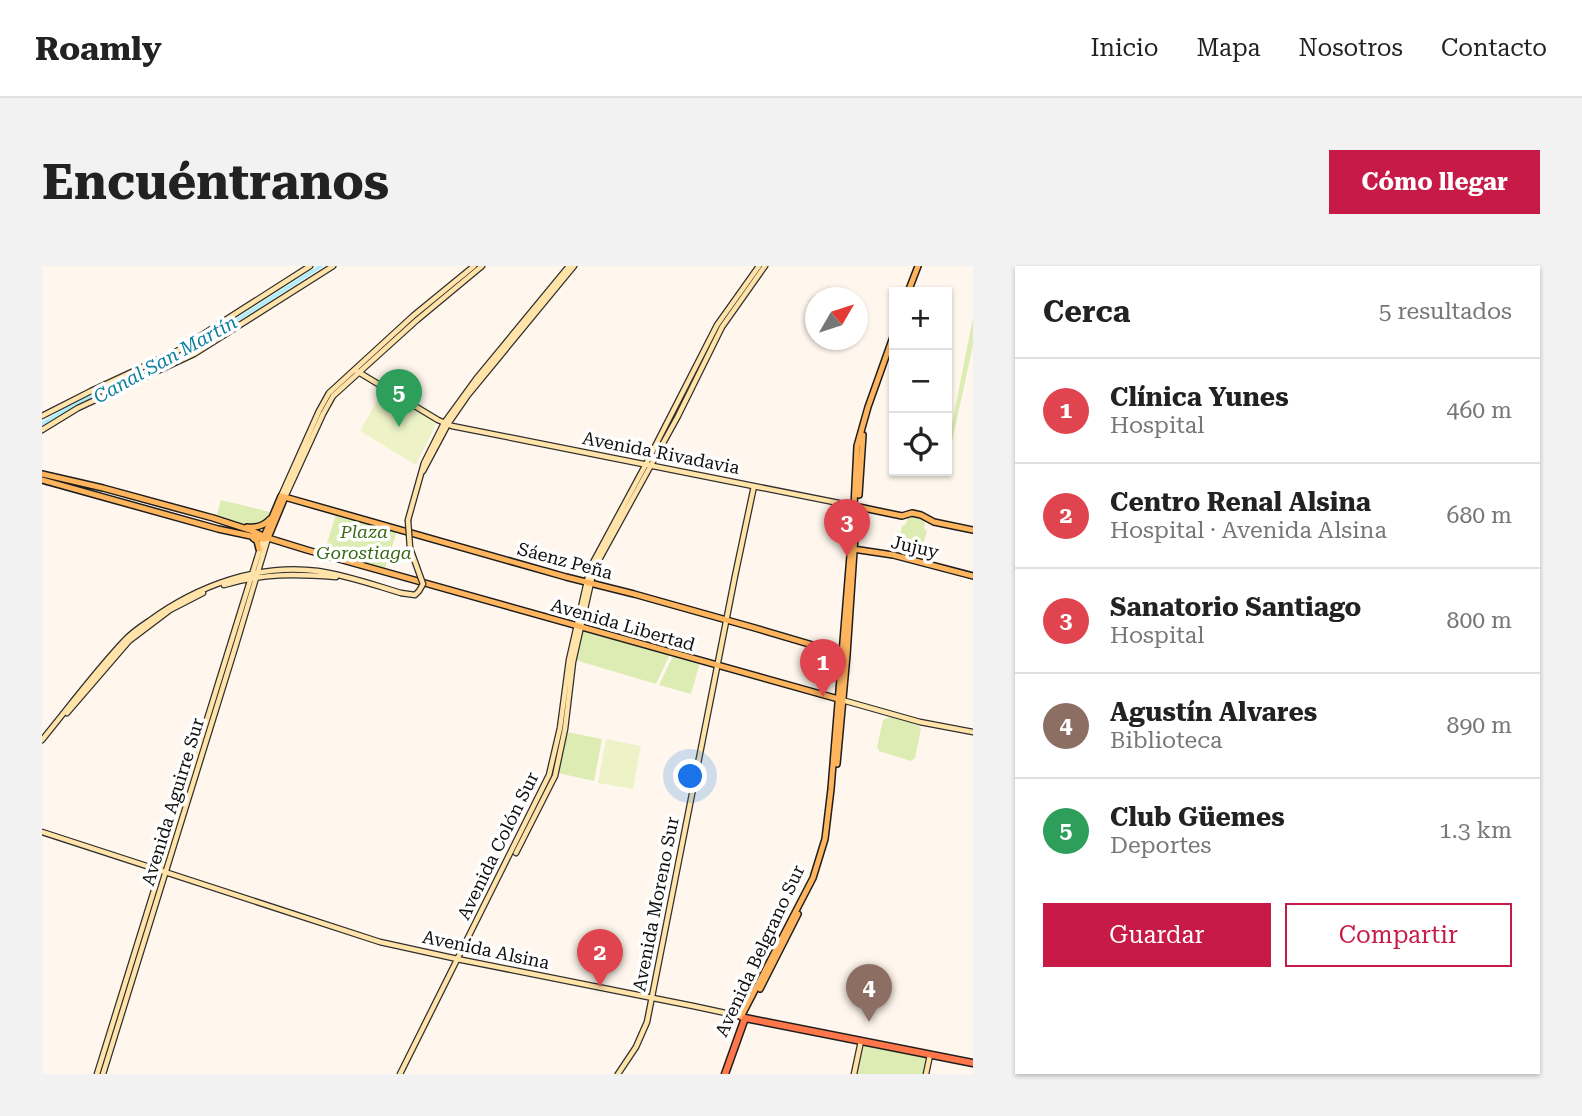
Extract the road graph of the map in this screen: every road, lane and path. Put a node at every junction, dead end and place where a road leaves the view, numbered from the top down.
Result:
1 (310, 266) edge
2 (333, 266) edge
3 (474, 266) edge
4 (482, 266) edge
5 (572, 266) edge
6 (759, 266) edge
7 (765, 266) edge
8 (920, 266) edge
9 (912, 287) edge
10 (889, 348) edge
11 (892, 350) edge
12 (357, 371) junction
13 (42, 416) edge
14 (446, 424) junction
15 (42, 430) edge
16 (649, 465) junction
17 (42, 474) edge
18 (42, 480) edge
19 (754, 486) junction
20 (283, 496) junction
21 (856, 507) junction
22 (274, 514) junction
23 (229, 523) junction
24 (240, 526) junction
25 (973, 530) edge
26 (227, 531) junction
27 (250, 536) junction
28 (265, 538) junction
29 (852, 548) junction
30 (260, 549) junction
31 (254, 575) junction
32 (973, 576) edge
33 (360, 581) junction
34 (588, 582) junction
35 (726, 620) junction
36 (579, 627) junction
37 (844, 655) junction
38 (717, 665) junction
39 (840, 699) junction
40 (973, 732) edge
41 (42, 742) edge
42 (42, 832) edge
43 (516, 853) dead end
44 (163, 871) junction
45 (458, 959) junction
46 (652, 998) junction
47 (743, 1017) junction
48 (861, 1041) junction
49 (930, 1055) junction
50 (973, 1063) edge
51 (97, 1074) edge
52 (103, 1074) edge
53 (400, 1074) edge
54 (618, 1074) edge
55 (723, 1074) edge
56 (854, 1074) edge
57 (926, 1074) edge

1 - 13 main road
2 - 15 main road
3 - 12 main road
4 - 12 main road
5 - 14 main road
6 - 16 main road
7 - 16 main road
8 - 9 main road
10 - 21 main road
11 - 21 main road
12 - 14 main road, Avenida Rivadavia
12 - 20 main road
14 - 16 main road, Avenida Rivadavia
14 - 33 main road, bridge
16 - 19 main road, Avenida Rivadavia
16 - 34 main road, Avenida Colón Sur
17 - 23 main road, Avenida Libertad
18 - 26 main road, Avenida Libertad
19 - 21 main road, Avenida Rivadavia
19 - 35 main road, Avenida Moreno Sur
20 - 22 main road
20 - 28 main road
20 - 34 main road, Sáenz Peña
21 - 25 main road, Avenida Rivadavia
21 - 29 main road, Avenida Belgrano Sur
22 - 24 main road
22 - 28 main road
23 - 24 main road, Avenida Libertad
23 - 26 main road
24 - 28 main road, Avenida Libertad
26 - 27 main road, Avenida Libertad
27 - 28 main road, Avenida Libertad
27 - 30 main road
28 - 30 main road, Avenida Aguirre Sur
28 - 31 main road, Avenida Aguirre Sur
28 - 36 main road, Avenida Libertad
29 - 32 main road, Jujuy
29 - 37 main road, Avenida Belgrano Sur
30 - 31 main road, Avenida Aguirre Sur
31 - 33 main road
31 - 33 main road
31 - 41 main road
31 - 44 main road, Avenida Aguirre Sur
31 - 44 main road, Avenida Aguirre Sur
34 - 35 main road, Sáenz Peña
34 - 36 main road, Avenida Colón Sur
35 - 37 main road, Sáenz Peña
35 - 38 main road, Avenida Moreno Sur
36 - 38 main road, Avenida Libertad
36 - 43 main road, Avenida Colón Sur
36 - 45 main road, Avenida Colón Sur
37 - 39 main road, Avenida Belgrano Sur
38 - 39 main road, Avenida Libertad
38 - 46 main road, Avenida Moreno Sur
39 - 40 main road, Avenida Libertad
39 - 47 main road, Avenida Belgrano Sur
42 - 44 main road, Avenida Alsina
44 - 45 main road, Avenida Alsina
44 - 51 main road, Avenida Aguirre Sur
44 - 52 main road, Avenida Aguirre Sur
45 - 46 main road, Avenida Alsina
45 - 53 main road, Avenida Colón Sur
46 - 47 main road, Avenida Alsina
46 - 54 main road, Avenida Moreno Sur
47 - 48 highway, Avenida Alsina
47 - 55 highway, Avenida Belgrano Sur
48 - 49 highway, Avenida Alsina
48 - 56 main road
49 - 50 highway, Avenida Alsina
49 - 57 main road

